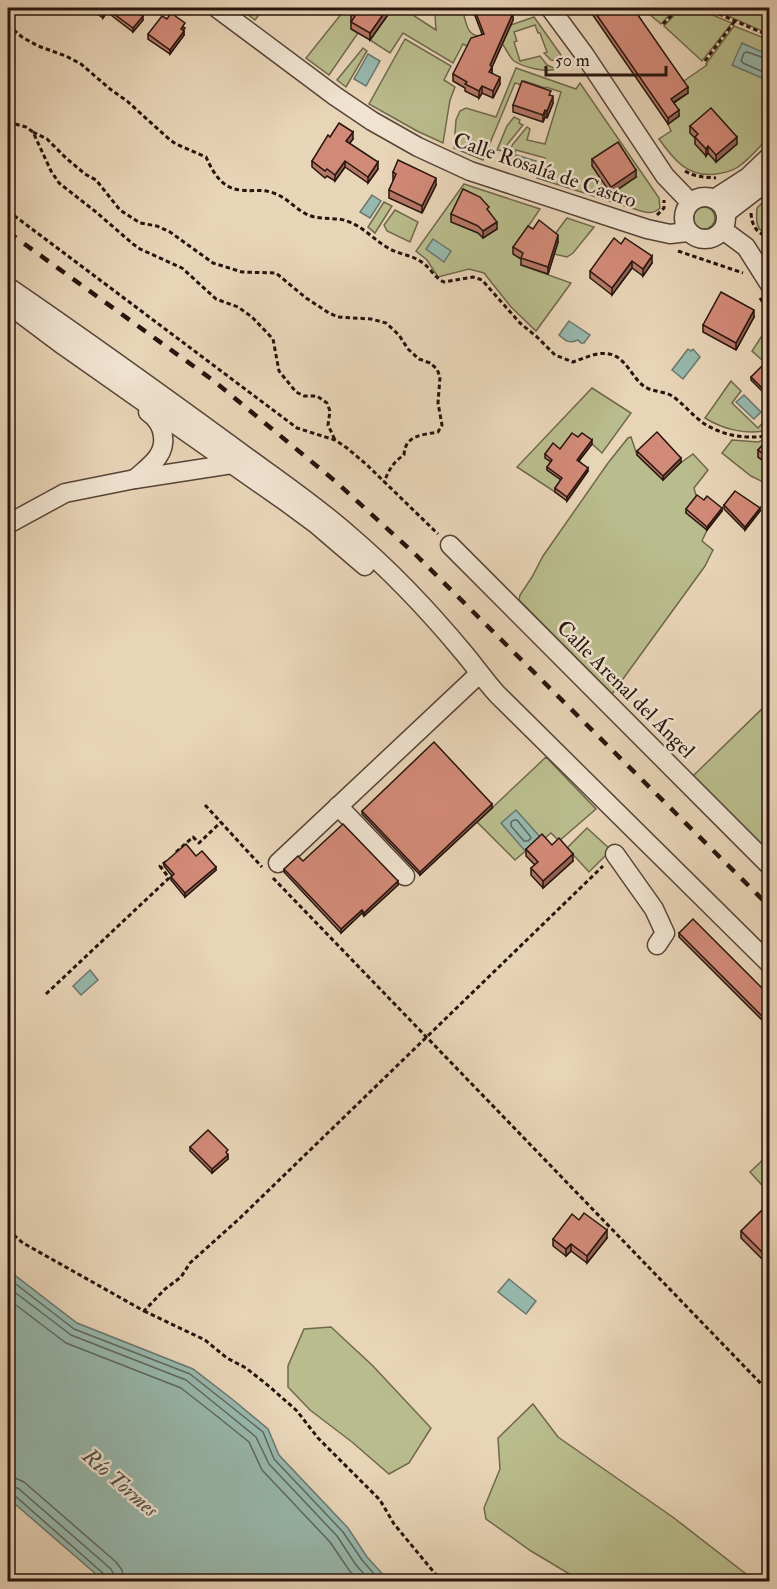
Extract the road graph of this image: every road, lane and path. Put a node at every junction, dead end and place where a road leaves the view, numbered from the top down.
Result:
1 (217, 8) edge
2 (550, 8) edge
3 (679, 8) edge
4 (705, 8) edge
5 (735, 21) junction
6 (663, 24) dead end
7 (8, 25) edge
8 (770, 37) edge
9 (764, 50) dead end
10 (705, 61) dead end
11 (8, 122) edge
12 (33, 132) junction
13 (770, 156) edge
14 (679, 167) dead end
15 (718, 178) dead end
16 (770, 179) edge
17 (659, 192) dead end
18 (714, 199) junction
19 (690, 202) junction
20 (753, 206) dead end
21 (8, 211) edge
22 (649, 216) dead end
23 (724, 222) junction
24 (688, 232) junction
25 (770, 238) edge
26 (746, 247) junction
27 (770, 255) edge
28 (770, 285) edge
29 (8, 287) edge
30 (8, 304) edge
31 (66, 337) junction
32 (191, 435) junction
33 (770, 435) edge
34 (335, 440) junction
35 (164, 448) junction
36 (232, 464) junction
37 (181, 472) junction
38 (135, 479) junction
39 (384, 482) junction
40 (320, 510) junction
41 (8, 524) edge
42 (450, 545) joint
43 (479, 674) junction
44 (205, 804) dead end
45 (338, 806) junction
46 (221, 822) junction
47 (615, 854) joint
48 (278, 863) dead end
49 (770, 866) edge
50 (405, 876) dead end
51 (657, 945) dead end
52 (770, 964) edge
53 (46, 993) dead end
54 (428, 1037) junction
55 (8, 1230) edge
56 (144, 1311) junction
57 (770, 1393) edge
58 (442, 1581) edge

1 - 24 street, Calle Rosalía de Castro
2 - 19 street
3 - 6 path
4 - 5 path
5 - 8 path
5 - 10 path
7 - 33 path
8 - 9 path
11 - 12 path
12 - 34 path
12 - 39 path
13 - 18 street
14 - 15 path
16 - 23 street
17 - 22 path
18 - 19 street
18 - 23 street
19 - 24 street
20 - 25 path
21 - 34 path
23 - 24 street
23 - 26 street
26 - 27 street
26 - 28 street
29 - 31 street
30 - 31 street
31 - 32 street
31 - 35 street
31 - 40 street
32 - 35 street
32 - 36 street
32 - 37 street
32 - 40 street
34 - 39 path
35 - 38 street
36 - 37 street
36 - 43 street
37 - 38 street
38 - 41 street
39 - 42 path
40 - 43 street
42 - 49 street, Calle Arenal del Ángel
43 - 45 street
43 - 52 street
44 - 46 path
45 - 48 street
45 - 50 street
46 - 53 path
46 - 54 path
47 - 51 street
47 - 54 path
54 - 56 path
54 - 57 path
55 - 56 path
56 - 58 path

